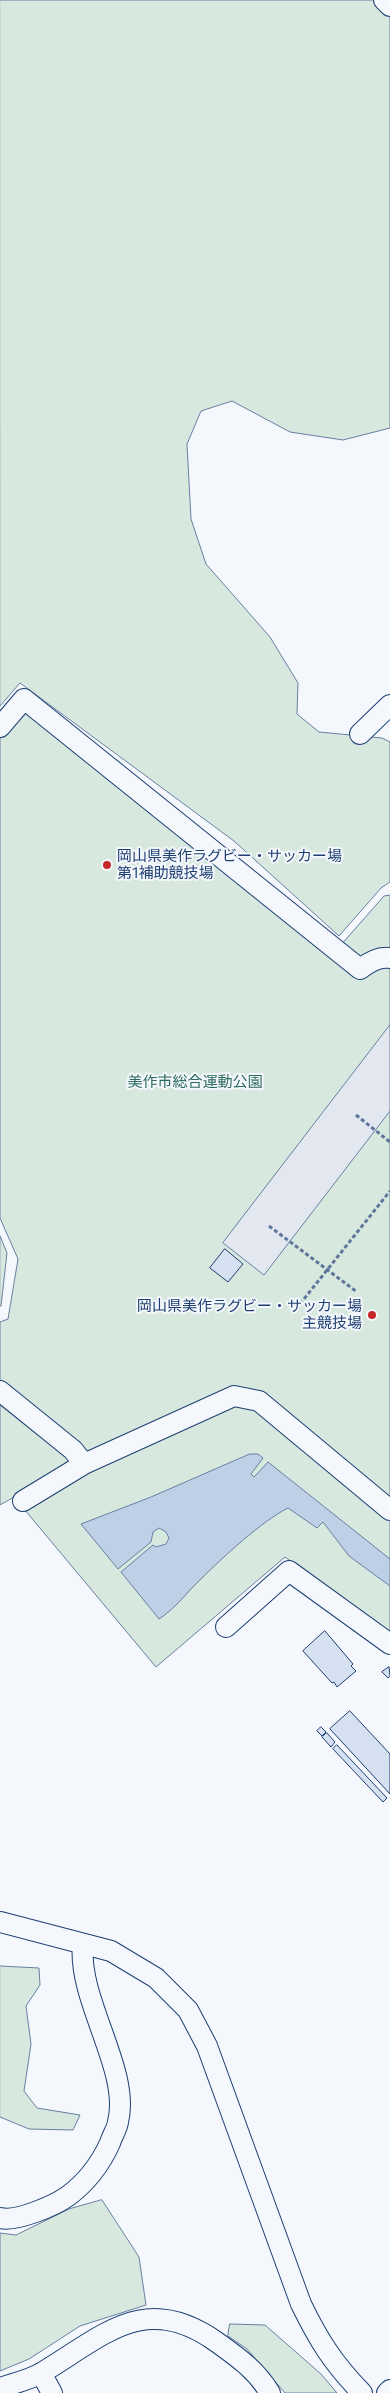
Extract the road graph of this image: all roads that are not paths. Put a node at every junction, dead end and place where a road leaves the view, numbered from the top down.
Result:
1 (384, 0) edge
2 (390, 6) edge
3 (390, 705) edge
4 (0, 727) edge
5 (360, 734) dead end
6 (390, 958) edge
7 (0, 1391) edge
8 (84, 1464) junction
9 (23, 1501) dead end
10 (390, 1510) edge
11 (226, 1627) dead end
12 (390, 1644) edge
13 (0, 1922) edge
14 (83, 1944) junction
15 (0, 2218) edge
16 (41, 2373) junction
17 (0, 2388) edge
18 (390, 2390) edge
19 (52, 2393) edge
20 (270, 2393) edge
21 (362, 2393) edge
22 (387, 2393) edge

1 - 2 street
3 - 5 street
4 - 6 street
7 - 8 street
8 - 9 street
8 - 10 street
11 - 12 street
13 - 14 street
14 - 15 street
14 - 21 street
16 - 17 street
16 - 19 street
16 - 20 street
18 - 22 street

